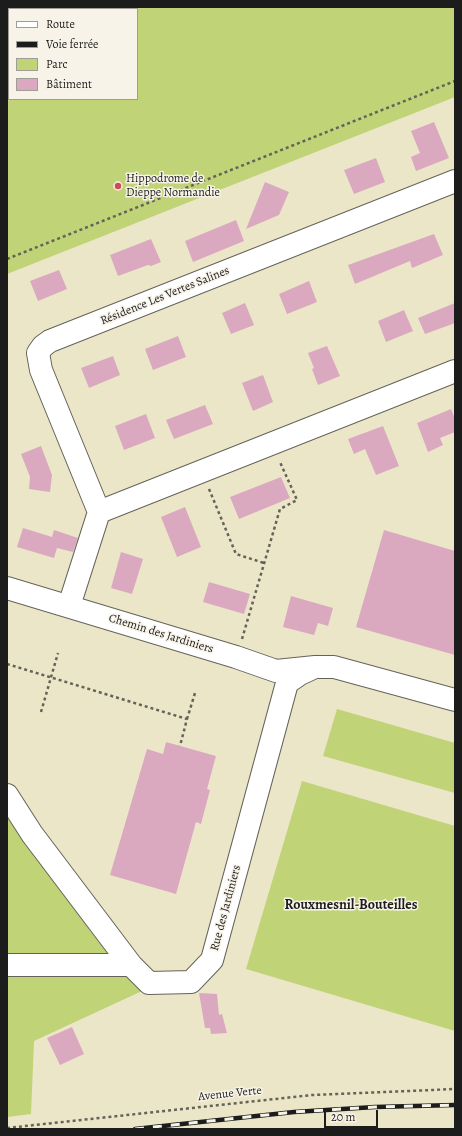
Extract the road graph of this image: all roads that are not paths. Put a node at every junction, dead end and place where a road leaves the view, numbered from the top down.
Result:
1 (455, 181) edge
2 (455, 371) edge
3 (99, 512) junction
4 (7, 588) edge
5 (69, 606) junction
6 (315, 667) junction
7 (455, 700) edge
8 (7, 795) edge
9 (7, 965) edge
10 (130, 965) junction

1 - 3 street, Résidence Les Vertes Salines
2 - 3 street
3 - 5 street
4 - 5 street, Chemin des Jardiniers
5 - 6 street, Chemin des Jardiniers
6 - 7 street, Chemin des Jardiniers
6 - 10 street, Rue des Jardiniers
8 - 10 street, Rue des Jardiniers
9 - 10 street

